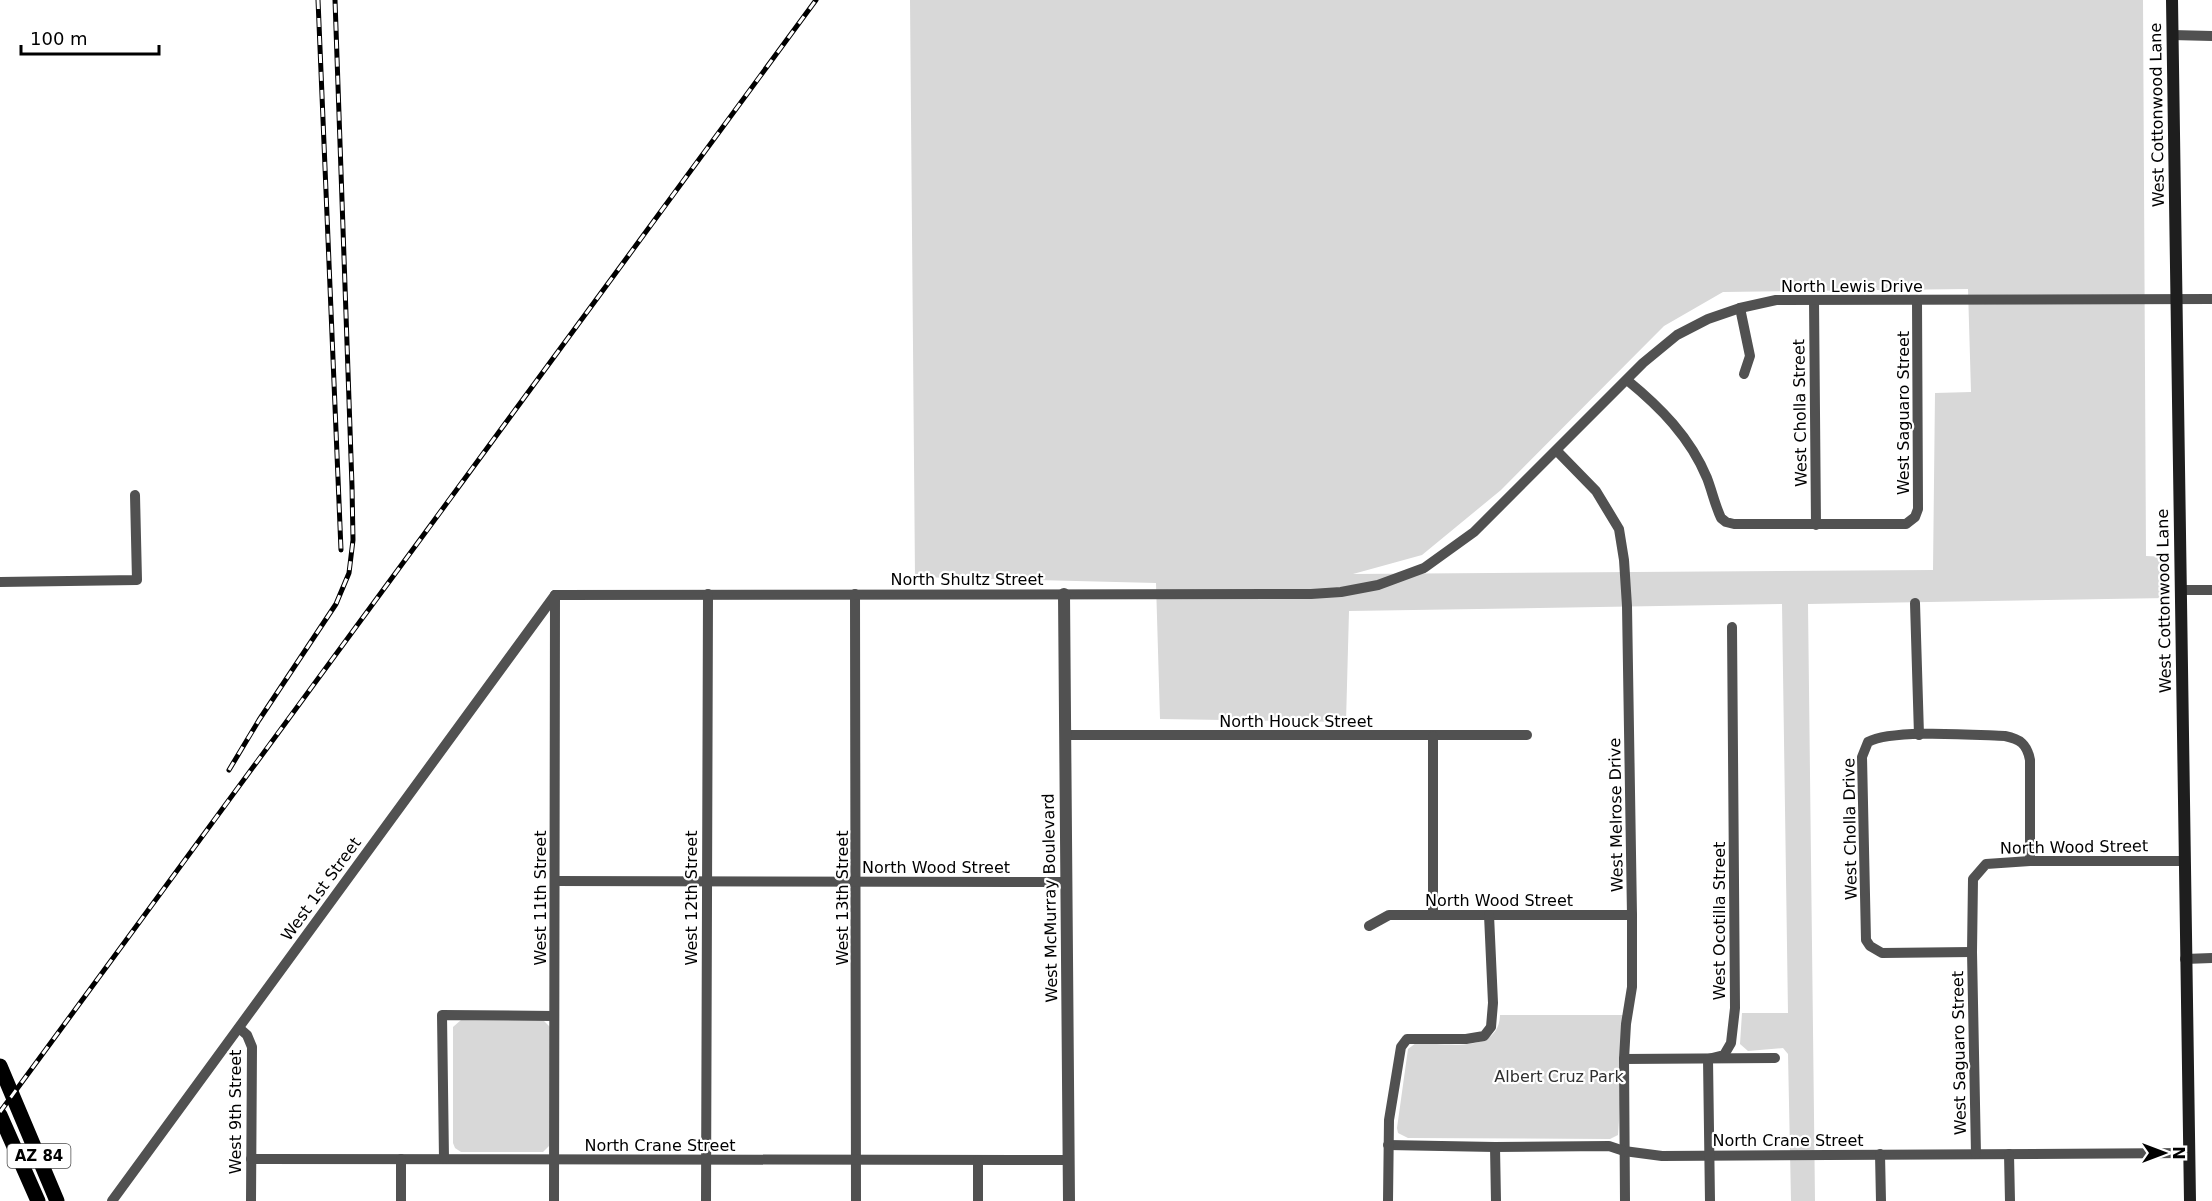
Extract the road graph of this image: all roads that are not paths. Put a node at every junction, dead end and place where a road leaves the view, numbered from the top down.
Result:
1 (2172, 0) edge
2 (2172, 36) junction
3 (2212, 36) edge
4 (2175, 299) junction
5 (2212, 299) edge
6 (1814, 300) junction
7 (1917, 301) junction
8 (1740, 308) junction
9 (1744, 374) dead end
10 (1627, 380) junction
11 (1557, 451) junction
12 (135, 495) dead end
13 (1816, 525) junction
14 (0, 582) edge
15 (1378, 585) joint
16 (2180, 590) junction
17 (2212, 590) edge
18 (555, 594) junction
19 (708, 594) junction
20 (855, 594) junction
21 (1064, 594) junction
22 (1915, 603) dead end
23 (1732, 627) dead end
24 (1065, 735) junction
25 (1527, 735) dead end
26 (1919, 735) junction
27 (1433, 736) junction
28 (2030, 861) junction
29 (2184, 861) junction
30 (555, 881) junction
31 (706, 881) junction
32 (857, 881) junction
33 (1065, 882) junction
34 (1434, 915) junction
35 (1489, 915) junction
36 (1632, 915) junction
37 (1369, 926) dead end
38 (1972, 952) junction
39 (2185, 958) junction
40 (2212, 958) edge
41 (554, 1016) junction
42 (239, 1028) junction
43 (1775, 1058) dead end
44 (1624, 1059) junction
45 (1708, 1059) junction
46 (0, 1066) edge
47 (0, 1115) edge
48 (1388, 1145) junction
49 (1495, 1148) junction
50 (1624, 1151) junction
51 (2189, 1153) junction
52 (1880, 1154) junction
53 (1977, 1154) junction
54 (2009, 1154) junction
55 (1710, 1155) junction
56 (251, 1159) junction
57 (401, 1159) junction
58 (444, 1159) junction
59 (857, 1159) junction
60 (555, 1160) junction
61 (706, 1160) junction
62 (978, 1160) junction
63 (1069, 1160) junction
64 (38, 1201) edge
65 (57, 1201) edge
66 (112, 1201) edge
67 (251, 1201) edge
68 (401, 1201) edge
69 (554, 1201) edge
70 (706, 1201) edge
71 (856, 1201) edge
72 (978, 1201) edge
73 (1070, 1201) edge
74 (1388, 1201) edge
75 (1496, 1201) edge
76 (1625, 1201) edge
77 (1710, 1201) edge
78 (1881, 1201) edge
79 (2010, 1201) edge
80 (2190, 1201) edge

1 - 2 main road, West Cottonwood Lane
2 - 3 street
2 - 4 main road, West Cottonwood Lane
4 - 5 street, North Lewis Drive
4 - 7 street, North Lewis Drive
4 - 16 main road, West Cottonwood Lane
6 - 7 street, North Lewis Drive
6 - 8 street, North Lewis Drive
6 - 13 street, West Cholla Street
7 - 13 street, West Saguaro Street
8 - 9 street
8 - 10 street, North Lewis Drive
10 - 11 street, North Lewis Drive
10 - 13 street
11 - 15 street, North Lewis Drive
11 - 36 street, West Melrose Drive
12 - 14 street
15 - 21 street, North Shultz Street
16 - 17 street
16 - 29 main road, West Cottonwood Lane
18 - 19 street, North Shultz Street
18 - 30 street, West 11th Street
18 - 42 street, West 1st Street
19 - 20 street, North Shultz Street
19 - 31 street, West 12th Street
20 - 21 street, North Shultz Street
20 - 32 street, West 13th Street
21 - 24 street, West McMurray Boulevard
22 - 26 street
23 - 45 street, West Ocotilla Street
24 - 27 street, North Houck Street
24 - 33 street, West McMurray Boulevard
25 - 27 street, North Houck Street
26 - 28 street, West Cholla Drive
26 - 38 street, West Cholla Drive
27 - 34 street
28 - 29 street, North Wood Street
28 - 38 street, North Wood Street
29 - 39 main road, West Cottonwood Lane
30 - 31 street, North Wood Street
30 - 41 street, West 11th Street
31 - 32 street, North Wood Street
31 - 61 street, West 12th Street
32 - 33 street, North Wood Street
32 - 59 street, West 13th Street
33 - 63 street, West McMurray Boulevard
34 - 35 street, North Wood Street
34 - 37 street, North Wood Street
35 - 36 street, North Wood Street
35 - 48 street
36 - 44 street, West Melrose Drive
38 - 53 street, West Saguaro Street
39 - 40 street
39 - 51 main road, West Cottonwood Lane
41 - 58 street
41 - 60 street, West 11th Street
42 - 56 street, West 9th Street
42 - 66 street, West 1st Street
43 - 45 street
44 - 45 street
44 - 50 street, West Melrose Drive
45 - 55 street
46 - 65 main road, AZ 84
47 - 64 main road, AZ 84
48 - 49 street, North Crane Street
48 - 74 street
49 - 50 street, North Crane Street
49 - 75 street
50 - 55 street, North Crane Street
50 - 76 street, West Melrose Drive
51 - 54 street, North Crane Street
51 - 80 main road, West Cottonwood Lane
52 - 53 street, North Crane Street
52 - 55 street, North Crane Street
52 - 78 street
53 - 54 street, North Crane Street
54 - 79 street
55 - 77 street
56 - 57 street, North Crane Street
56 - 67 street, West 9th Street
57 - 58 street, North Crane Street
57 - 68 street
58 - 60 street, North Crane Street
59 - 61 street, North Crane Street
59 - 62 street, North Crane Street
59 - 71 street, West 13th Street
60 - 61 street, North Crane Street
60 - 69 street, West 11th Street
61 - 70 street, West 12th Street
62 - 63 street, North Crane Street
62 - 72 street
63 - 73 street, West McMurray Boulevard

